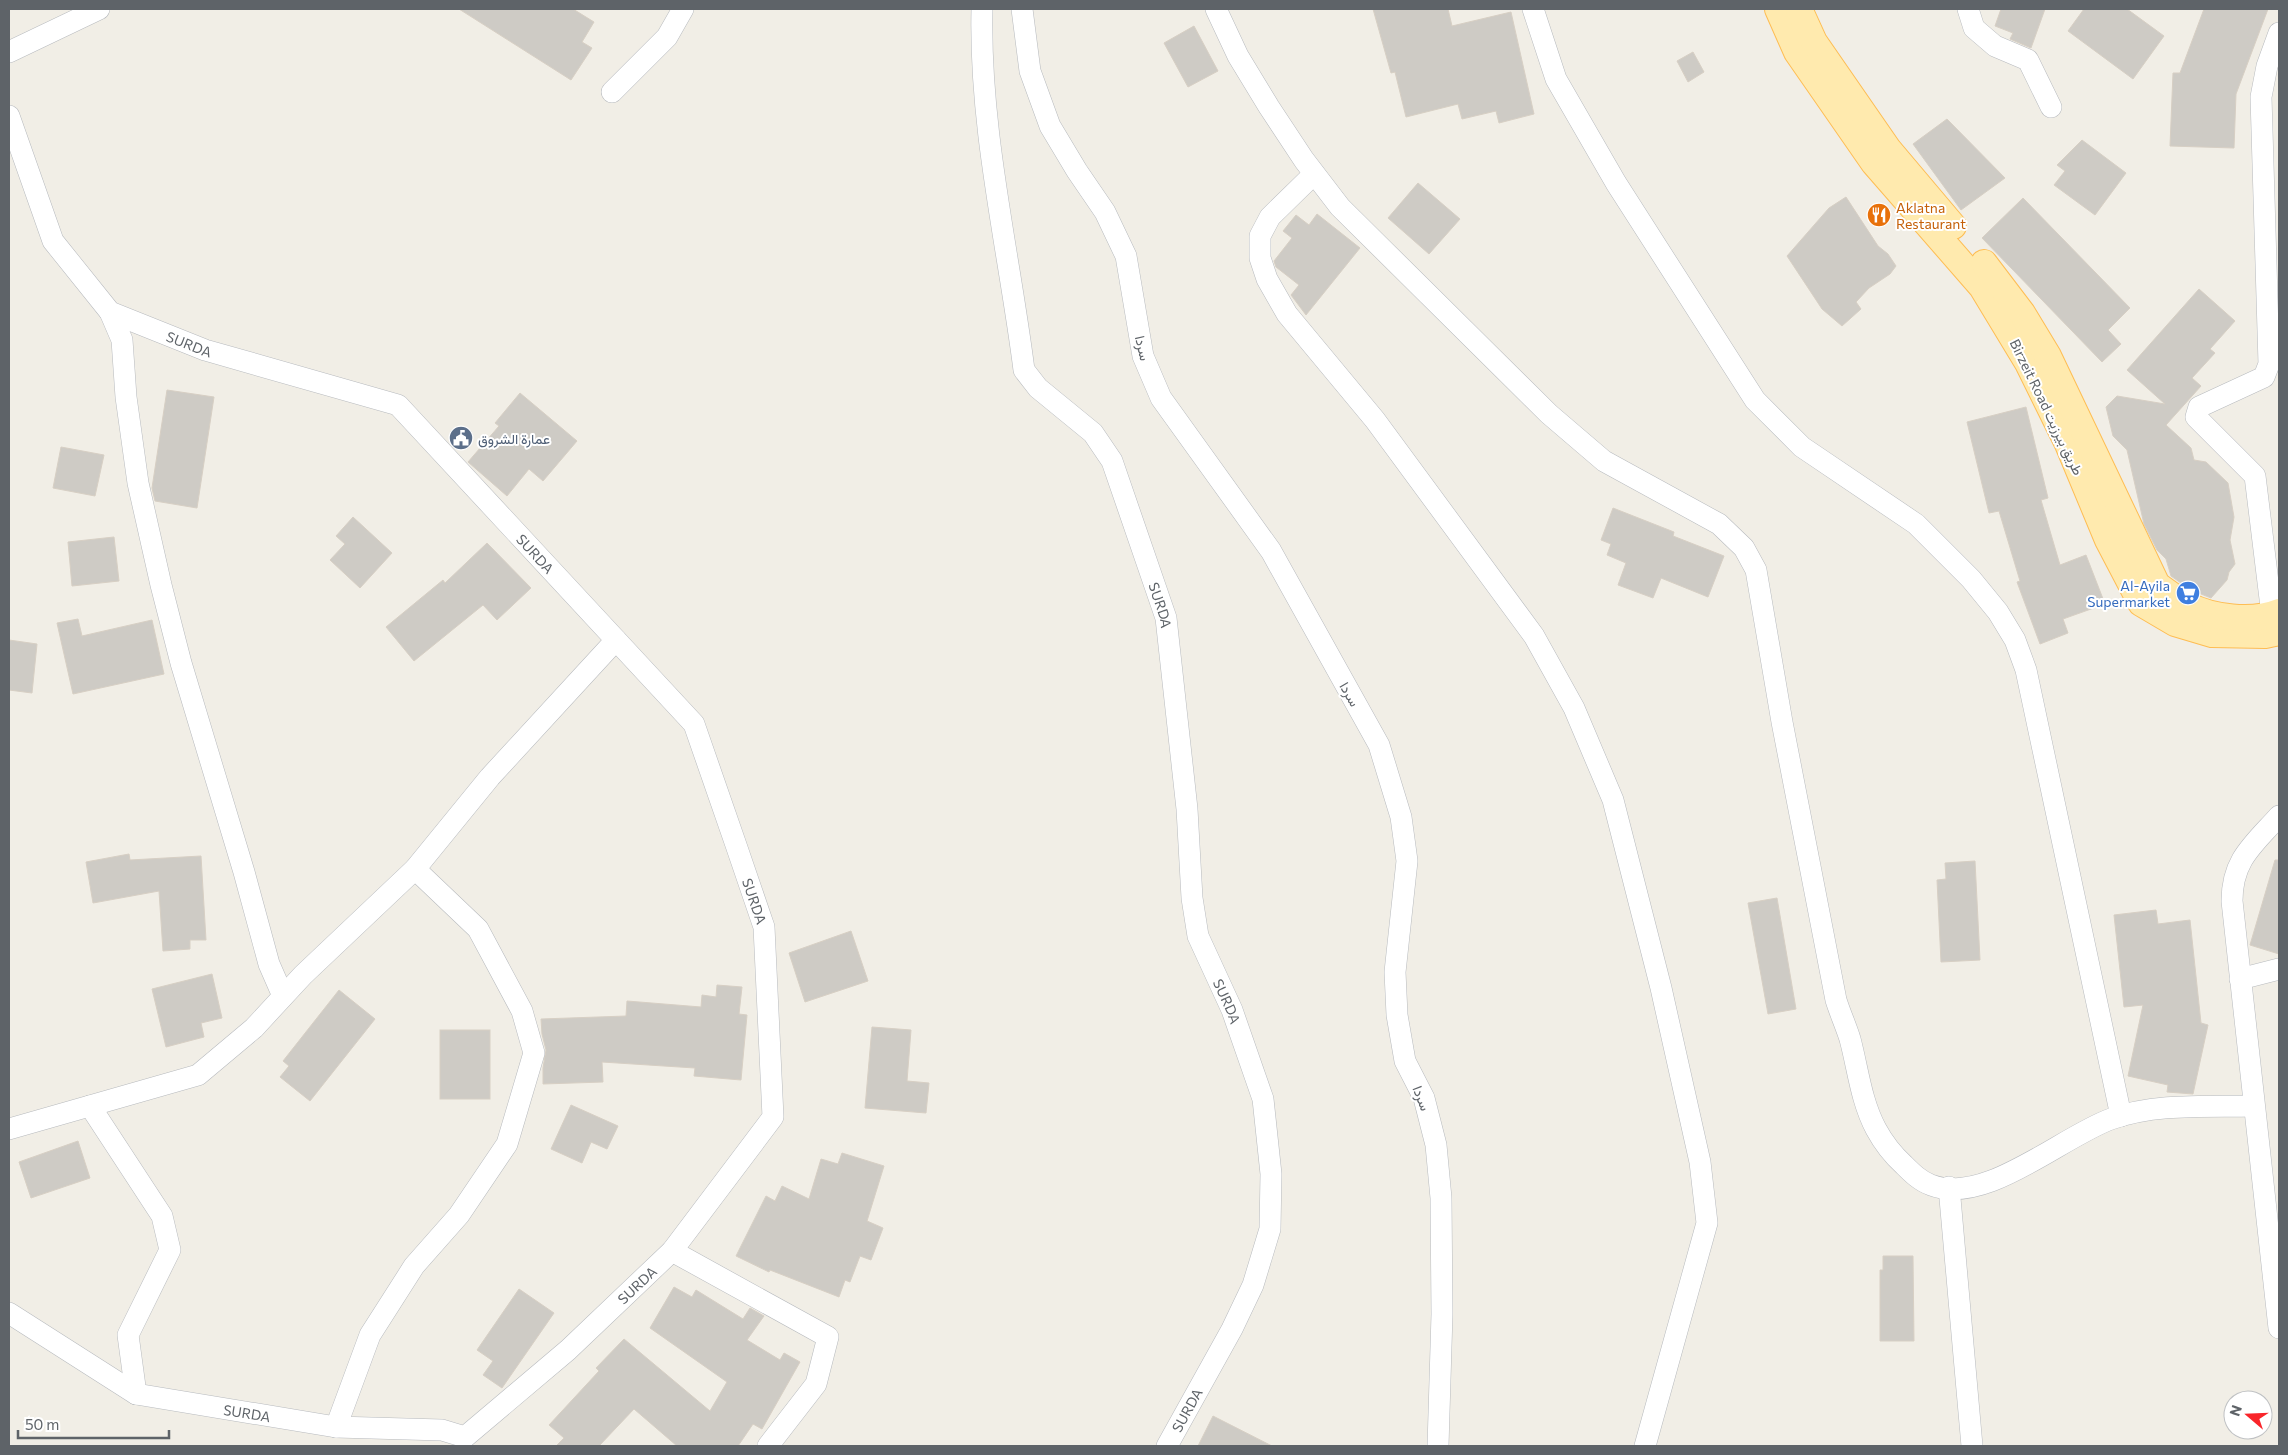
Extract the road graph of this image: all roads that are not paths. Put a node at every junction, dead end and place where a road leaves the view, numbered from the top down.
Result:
1 (99, 9) edge
2 (683, 9) edge
3 (982, 9) edge
4 (1022, 9) edge
5 (1216, 9) edge
6 (1534, 9) edge
7 (1778, 9) edge
8 (1799, 9) edge
9 (1968, 9) edge
10 (2279, 33) edge
11 (9, 52) edge
12 (612, 92) dead end
13 (2052, 107) dead end
14 (9, 116) edge
15 (1881, 156) junction
16 (1314, 174) junction
17 (110, 312) junction
18 (2277, 620) edge
19 (616, 640) junction
20 (2279, 816) edge
21 (415, 869) junction
22 (2279, 969) edge
23 (2240, 979) junction
24 (283, 996) junction
25 (90, 1106) junction
26 (2253, 1106) junction
27 (2121, 1116) junction
28 (9, 1129) edge
29 (1949, 1187) junction
30 (2273, 1229) edge
31 (672, 1251) junction
32 (9, 1313) edge
33 (2279, 1328) edge
34 (136, 1394) junction
35 (336, 1427) junction
36 (444, 1438) edge
37 (768, 1446) edge
38 (1167, 1446) edge
39 (1438, 1446) edge
40 (1645, 1446) edge
41 (1972, 1446) edge

1 - 11 street
2 - 12 street
3 - 38 street, SURDA
4 - 39 street, سردا
5 - 16 street
6 - 27 street
7 - 15 main road
8 - 15 main road
9 - 13 street
10 - 18 street
14 - 17 street, SURDA
15 - 18 main road
16 - 29 street
16 - 40 street
17 - 19 street, SURDA
17 - 24 street
19 - 21 street
19 - 31 street, SURDA
20 - 23 street
21 - 24 street
21 - 35 street
22 - 23 street
23 - 26 street
24 - 25 street
25 - 28 street
25 - 34 street
26 - 27 street
26 - 30 street
27 - 29 street
29 - 41 street
30 - 33 street
31 - 36 street, SURDA
31 - 37 street
32 - 34 street, SURDA
34 - 35 street, SURDA
35 - 36 street, SURDA

